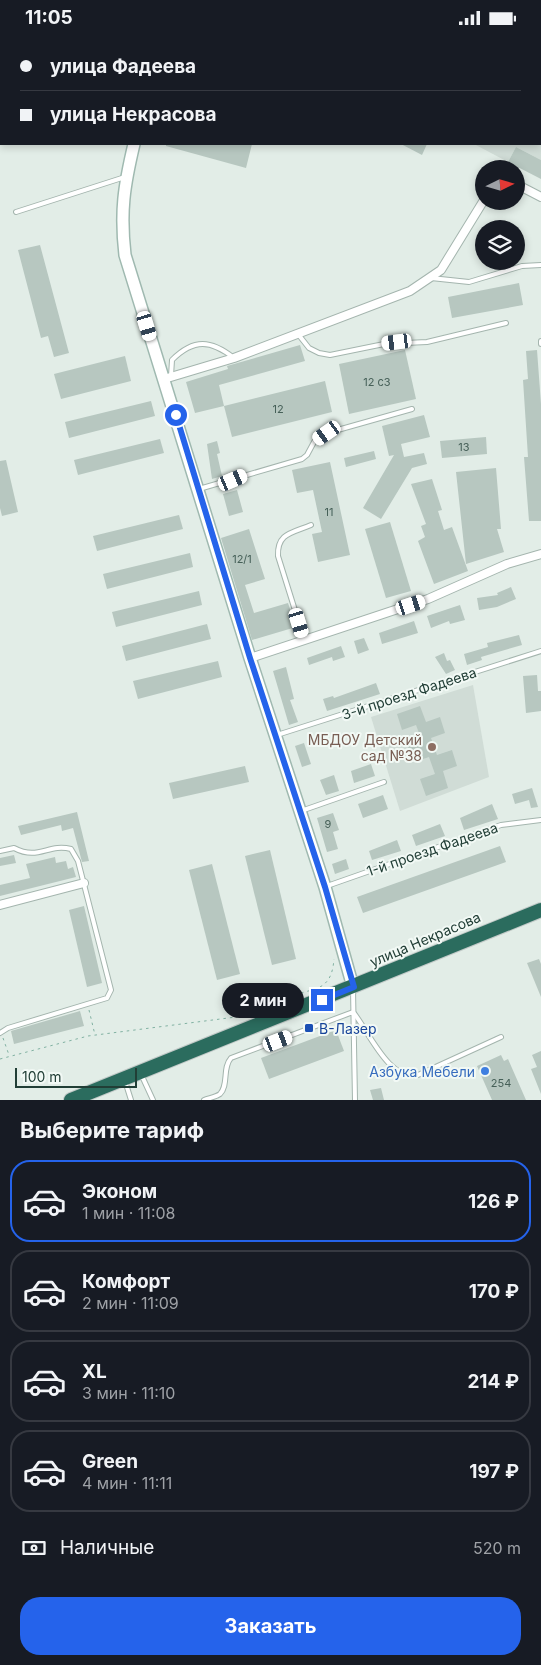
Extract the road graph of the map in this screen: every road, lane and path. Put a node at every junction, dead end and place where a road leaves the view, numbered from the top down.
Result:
1 (134, 145) edge
2 (126, 177) junction
3 (525, 189) edge
4 (541, 197) edge
5 (478, 210) edge
6 (16, 212) dead end
7 (541, 265) edge
8 (430, 277) junction
9 (506, 323) dead end
10 (298, 334) junction
11 (234, 358) junction
12 (168, 378) junction
13 (412, 409) dead end
14 (199, 489) junction
15 (311, 525) dead end
16 (541, 554) edge
17 (304, 639) junction
18 (541, 651) edge
19 (250, 658) junction
20 (277, 735) junction
21 (384, 782) dead end
22 (301, 811) junction
23 (541, 820) edge
24 (0, 851) edge
25 (84, 883) junction
26 (325, 887) junction
27 (0, 905) edge
28 (538, 912) edge
29 (343, 949) junction
30 (354, 987) junction
31 (303, 1000) junction
32 (87, 1004) junction
33 (353, 1012) junction
34 (1, 1033) edge
35 (95, 1035) junction
36 (501, 1037) dead end
37 (9, 1057) junction
38 (0, 1059) edge
39 (140, 1072) junction
40 (124, 1079) junction
41 (71, 1100) edge
42 (131, 1100) edge
43 (153, 1100) edge
44 (204, 1100) edge
45 (355, 1100) edge

1 - 2 main road
2 - 6 lane
2 - 12 main road
3 - 4 street
5 - 8 street
7 - 8 lane
8 - 10 street
9 - 10 lane
10 - 11 street
11 - 12 street
11 - 12 lane
12 - 14 main road
13 - 14 lane
14 - 19 main road
15 - 17 lane
16 - 17 street
17 - 19 street
18 - 20 lane, 3-й проезд Фадеева
19 - 20 main road
20 - 22 main road
21 - 22 lane
22 - 26 main road
23 - 26 lane, 1-й проезд Фадеева
24 - 25 lane
25 - 27 street
25 - 32 lane
26 - 29 main road
28 - 30 highway, улица Некрасова
29 - 30 main road
29 - 31 path
30 - 31 highway, улица Некрасова
30 - 33 lane
31 - 35 path
31 - 39 highway, улица Некрасова
32 - 34 lane
32 - 35 path
33 - 36 lane
33 - 44 lane
33 - 45 lane
34 - 37 path
35 - 37 path
37 - 38 path
39 - 40 highway, улица Некрасова
39 - 43 lane
40 - 41 highway, улица Некрасова
40 - 42 lane

